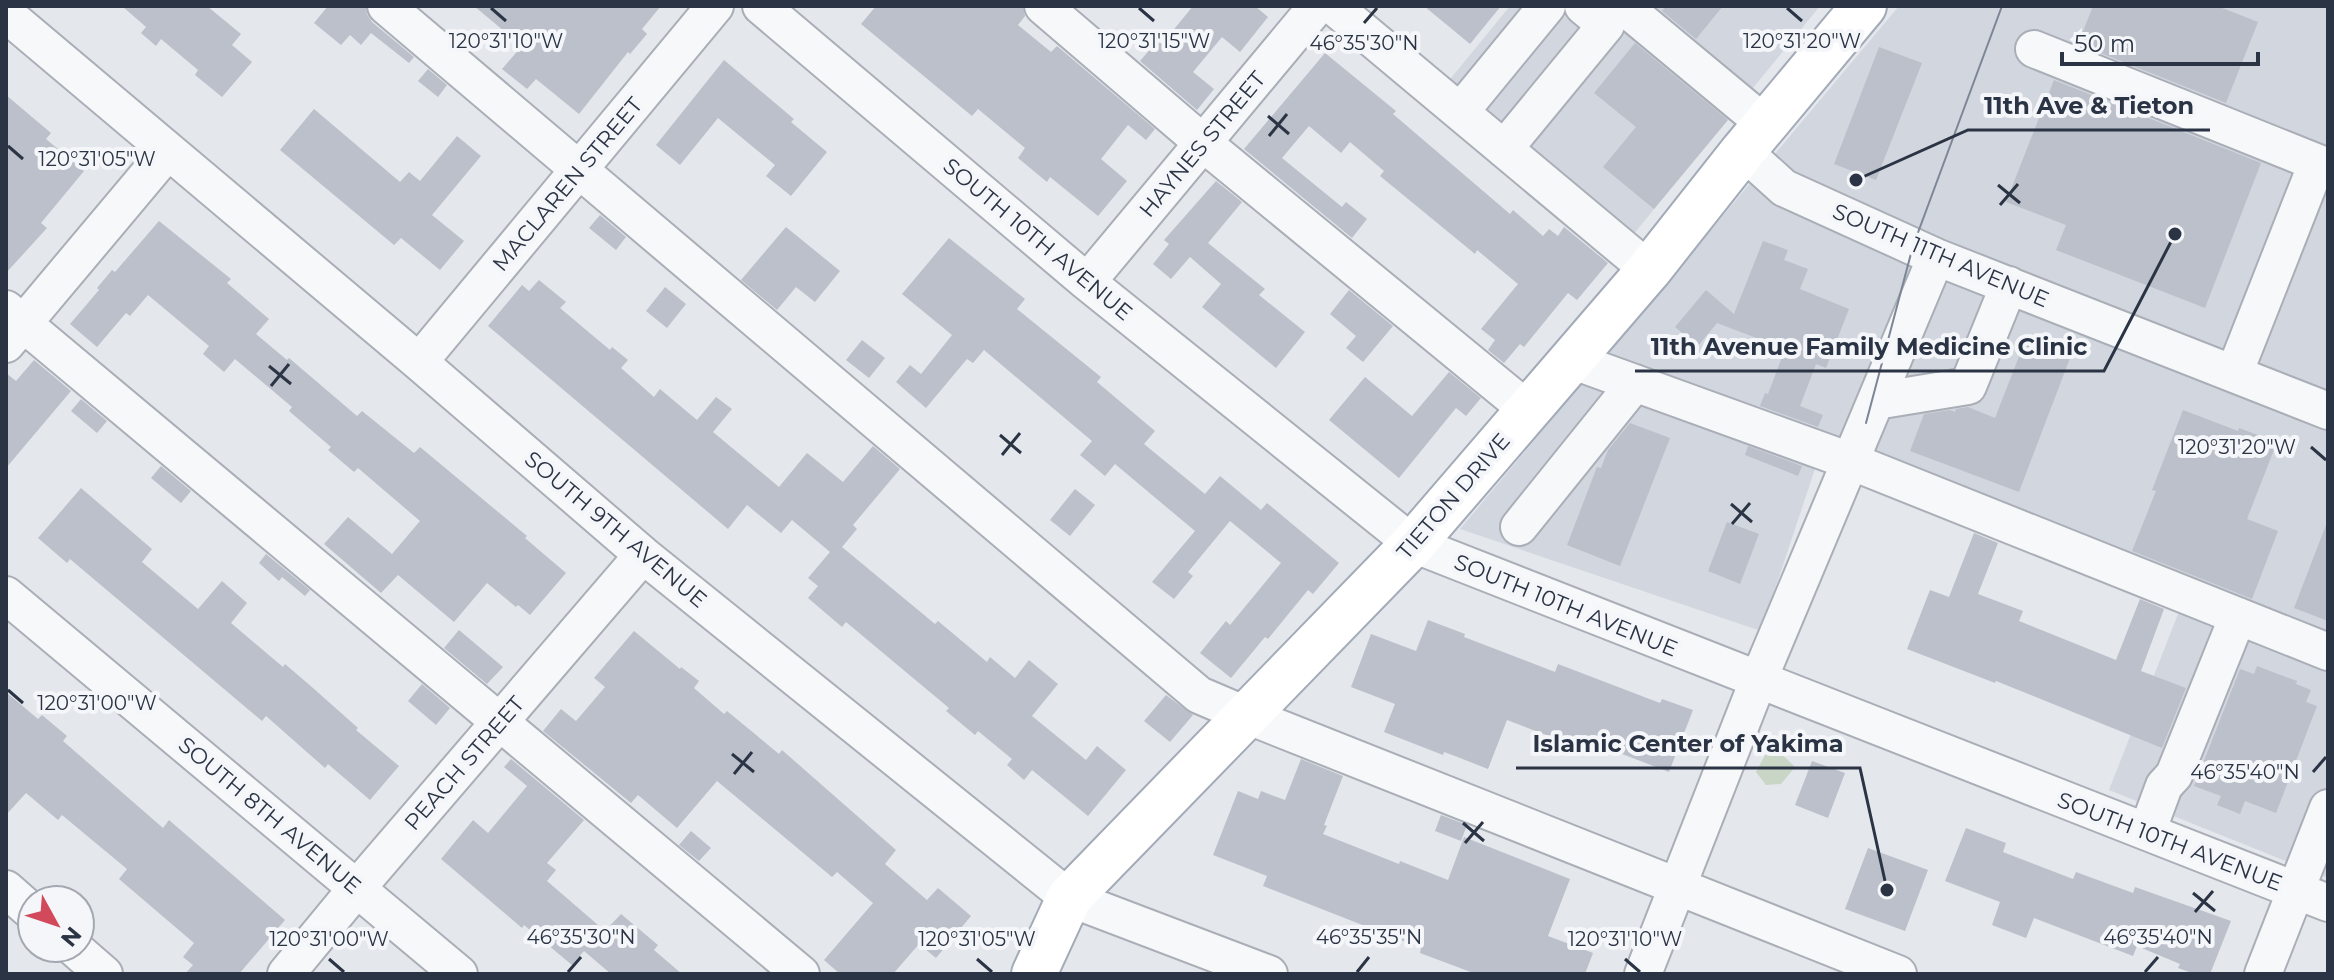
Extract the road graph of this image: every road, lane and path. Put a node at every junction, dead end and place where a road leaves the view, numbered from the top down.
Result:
1 (386, 6) edge
2 (715, 6) edge
3 (761, 6) edge
4 (1043, 6) edge
5 (1317, 6) edge
6 (1333, 6) edge
7 (1547, 6) edge
8 (1583, 6) edge
9 (1623, 6) edge
10 (1864, 6) edge
11 (6, 14) edge
12 (800, 18) edge
13 (2034, 49) dead end
14 (1460, 112) junction
15 (1754, 138) junction
16 (1203, 143) junction
17 (1504, 149) junction
18 (168, 151) junction
19 (2322, 165) edge
20 (579, 170) junction
21 (1936, 257) junction
22 (1649, 270) junction
23 (1087, 282) junction
24 (2009, 285) junction
25 (12, 326) edge
26 (1571, 360) junction
27 (419, 362) junction
28 (2234, 374) junction
29 (1635, 383) junction
30 (1528, 410) junction
31 (2328, 411) edge
32 (1871, 412) junction
33 (1850, 461) junction
34 (1519, 527) dead end
35 (1413, 544) junction
36 (643, 555) junction
37 (6, 595) edge
38 (2238, 616) junction
39 (2328, 652) edge
40 (1758, 681) junction
41 (1246, 715) junction
42 (500, 721) junction
43 (2328, 808) edge
44 (2147, 832) junction
45 (1677, 887) junction
46 (357, 888) junction
47 (2312, 896) edge
48 (1069, 898) junction
49 (286, 974) edge
50 (459, 974) edge
51 (801, 974) edge
52 (1034, 974) edge
53 (1269, 974) edge
54 (1643, 974) edge
55 (1898, 974) edge
56 (2263, 974) edge

1 - 20 street
2 - 20 street, MACLAREN STREET
3 - 12 street, SOUTH 10TH AVENUE
4 - 16 street
5 - 16 street, HAYNES STREET
6 - 14 street
7 - 14 street
8 - 17 street
9 - 15 street, SOUTH 11TH AVENUE
10 - 15 main road, TIETON DRIVE
11 - 18 street, SOUTH 9TH AVENUE
12 - 23 street, SOUTH 10TH AVENUE
13 - 19 street
14 - 17 street
15 - 21 street, SOUTH 11TH AVENUE
15 - 22 main road, TIETON DRIVE
16 - 23 street, HAYNES STREET
16 - 30 street
17 - 22 street
18 - 25 street
18 - 27 street, SOUTH 9TH AVENUE
19 - 28 street
20 - 27 street, MACLAREN STREET
20 - 41 street
21 - 24 street, SOUTH 11TH AVENUE
21 - 32 street
22 - 26 main road, TIETON DRIVE
23 - 35 street, SOUTH 10TH AVENUE
24 - 28 street, SOUTH 11TH AVENUE
24 - 32 street
25 - 42 street
26 - 29 street
26 - 30 main road, TIETON DRIVE
27 - 36 street, SOUTH 9TH AVENUE
28 - 31 street, SOUTH 11TH AVENUE
29 - 33 street
29 - 34 street
30 - 35 main road, TIETON DRIVE
32 - 33 street
33 - 38 street
33 - 40 street
35 - 40 street, SOUTH 10TH AVENUE
35 - 41 main road, TIETON DRIVE
36 - 42 street, PEACH STREET
36 - 48 street, SOUTH 9TH AVENUE
37 - 46 street, SOUTH 8TH AVENUE
38 - 39 street
38 - 44 street
40 - 44 street, SOUTH 10TH AVENUE
40 - 45 street
41 - 45 street
41 - 48 main road, TIETON DRIVE
42 - 46 street, PEACH STREET
42 - 51 street
43 - 47 street
44 - 47 street, SOUTH 10TH AVENUE
45 - 54 street
45 - 55 street
46 - 49 street, PEACH STREET
46 - 50 street, SOUTH 8TH AVENUE
47 - 56 street
48 - 52 main road, TIETON DRIVE
48 - 53 street, SOUTH 9TH AVENUE

